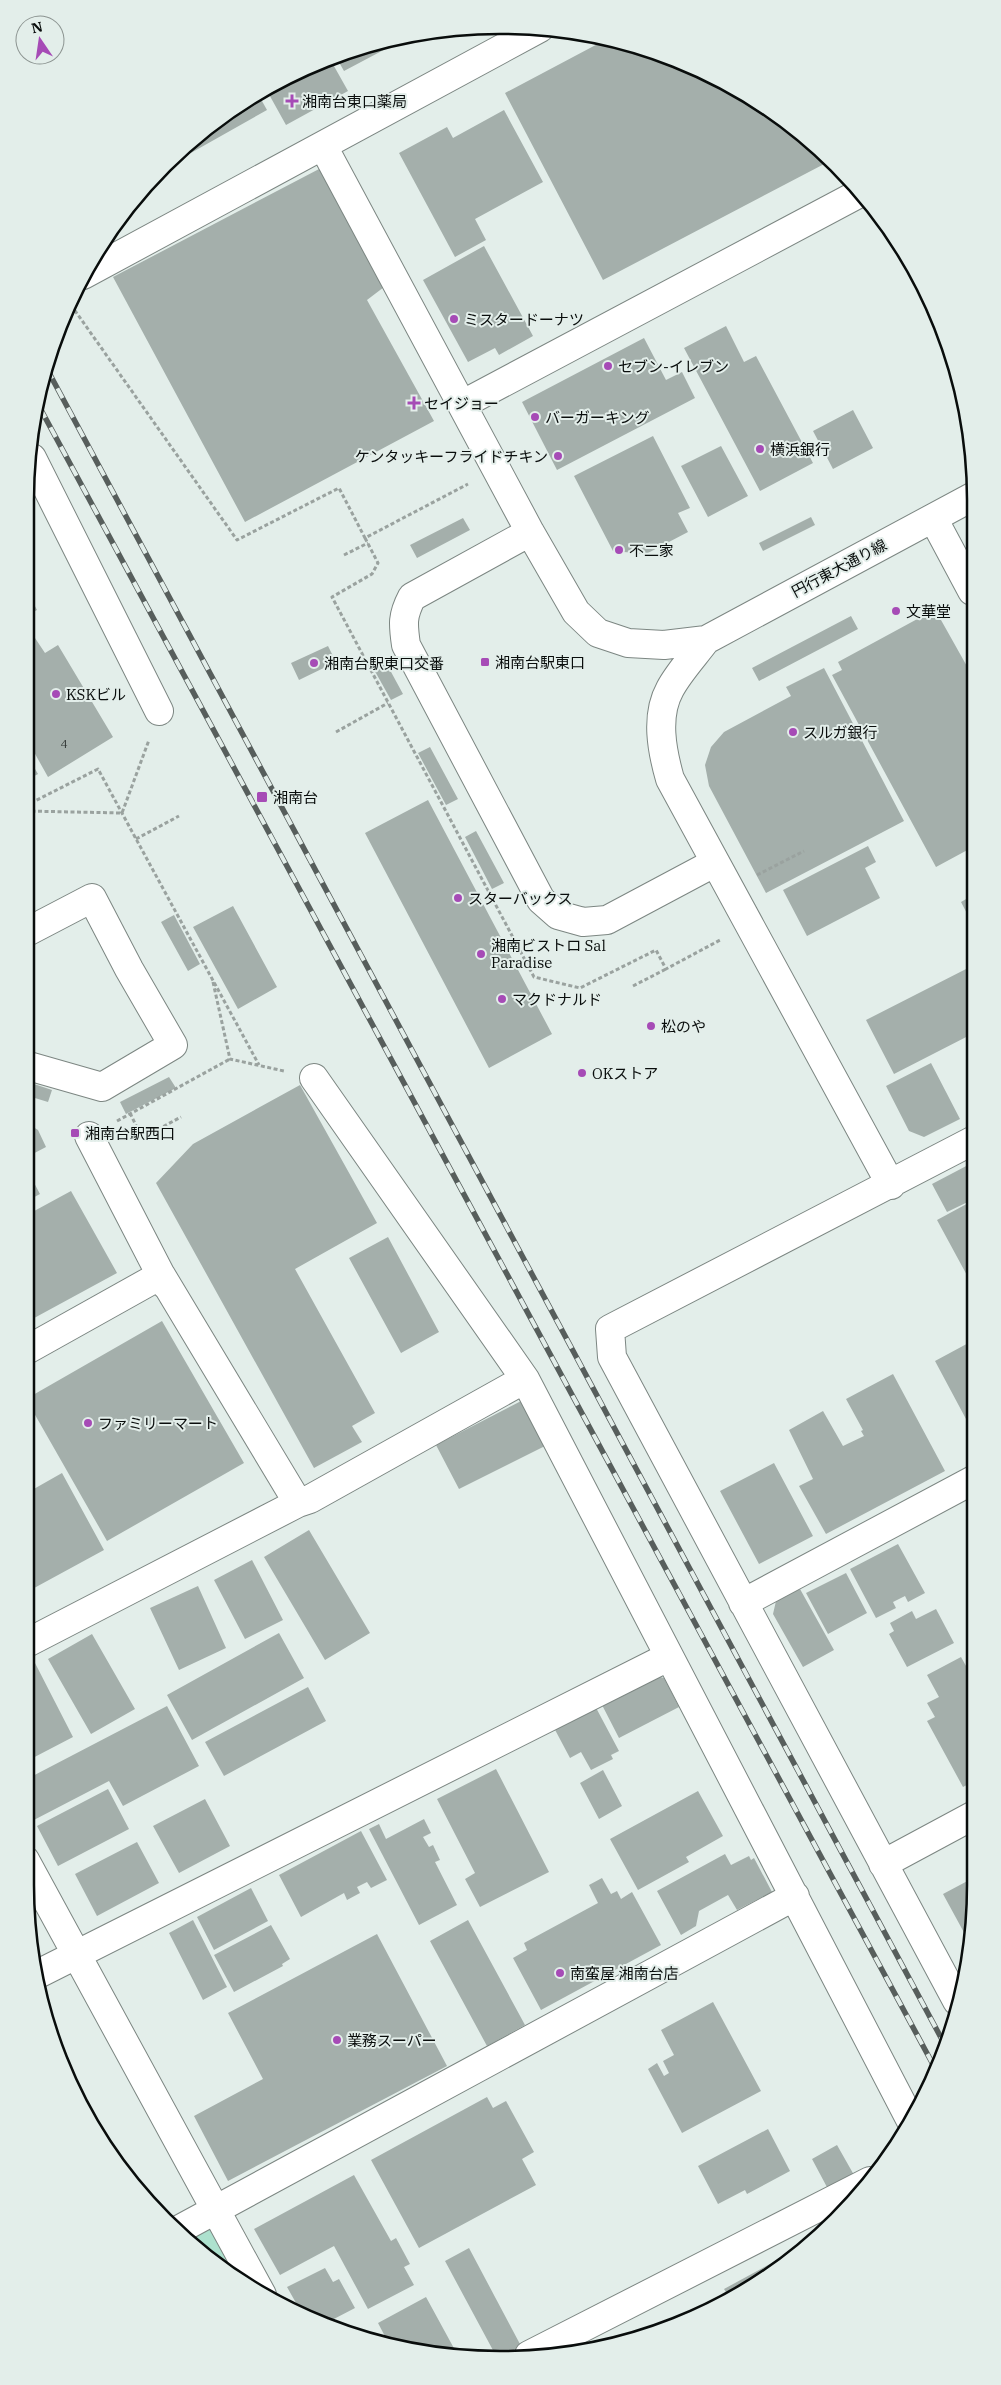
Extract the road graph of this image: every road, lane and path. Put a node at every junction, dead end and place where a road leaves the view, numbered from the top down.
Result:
1 (527, 35) edge
2 (323, 146) junction
3 (854, 196) edge
4 (95, 268) edge
5 (74, 310) edge
6 (463, 404) junction
7 (36, 465) edge
8 (475, 481) dead end
9 (967, 500) edge
10 (933, 518) junction
11 (530, 532) junction
12 (368, 543) dead end
13 (344, 555) dead end
14 (967, 582) edge
15 (706, 640) junction
16 (388, 703) dead end
17 (159, 711) joint
18 (336, 732) dead end
19 (34, 801) edge
20 (34, 811) edge
21 (122, 814) junction
22 (179, 816) dead end
23 (136, 839) junction
24 (804, 852) dead end
25 (714, 863) junction
26 (748, 879) dead end
27 (34, 928) edge
28 (666, 968) dead end
29 (212, 977) junction
30 (633, 986) dead end
31 (230, 1059) junction
32 (259, 1066) junction
33 (34, 1068) edge
34 (314, 1078) joint
35 (130, 1114) junction
36 (181, 1117) dead end
37 (89, 1136) joint
38 (967, 1144) edge
39 (891, 1185) junction
40 (166, 1285) junction
41 (34, 1346) edge
42 (525, 1379) junction
43 (967, 1483) edge
44 (298, 1503) junction
45 (743, 1604) junction
46 (34, 1639) edge
47 (668, 1657) junction
48 (967, 1819) edge
49 (883, 1864) junction
50 (34, 1876) edge
51 (795, 1896) junction
52 (76, 1953) junction
53 (42, 1972) edge
54 (954, 1995) edge
55 (907, 2114) edge
56 (853, 2190) edge
57 (215, 2209) junction
58 (183, 2226) edge
59 (255, 2281) edge
60 (541, 2349) edge

1 - 2 street
2 - 4 street
2 - 6 street
3 - 6 street
5 - 8 path
6 - 11 street
7 - 17 street
9 - 10 street, 円行東大通り線
10 - 14 street
10 - 15 street, 円行東大通り線
11 - 15 street
11 - 25 street
12 - 13 path
15 - 25 street
16 - 18 path
17 - 21 path
19 - 21 path
20 - 21 path
21 - 23 path
22 - 23 path
23 - 29 path
24 - 26 path
25 - 39 street
27 - 33 street
28 - 30 path
29 - 31 path
29 - 32 path
31 - 32 path
31 - 35 path
32 - 34 path
34 - 42 street
35 - 36 path
35 - 37 path
37 - 40 street
38 - 39 street
39 - 45 street
40 - 41 street
40 - 44 street
42 - 44 street
42 - 47 street
43 - 45 street
44 - 46 street
45 - 49 street
47 - 51 street
47 - 52 street
48 - 49 street
49 - 54 street
50 - 52 street
51 - 55 street
51 - 57 street
52 - 53 street
52 - 57 street
56 - 60 street
57 - 58 street
57 - 59 street

